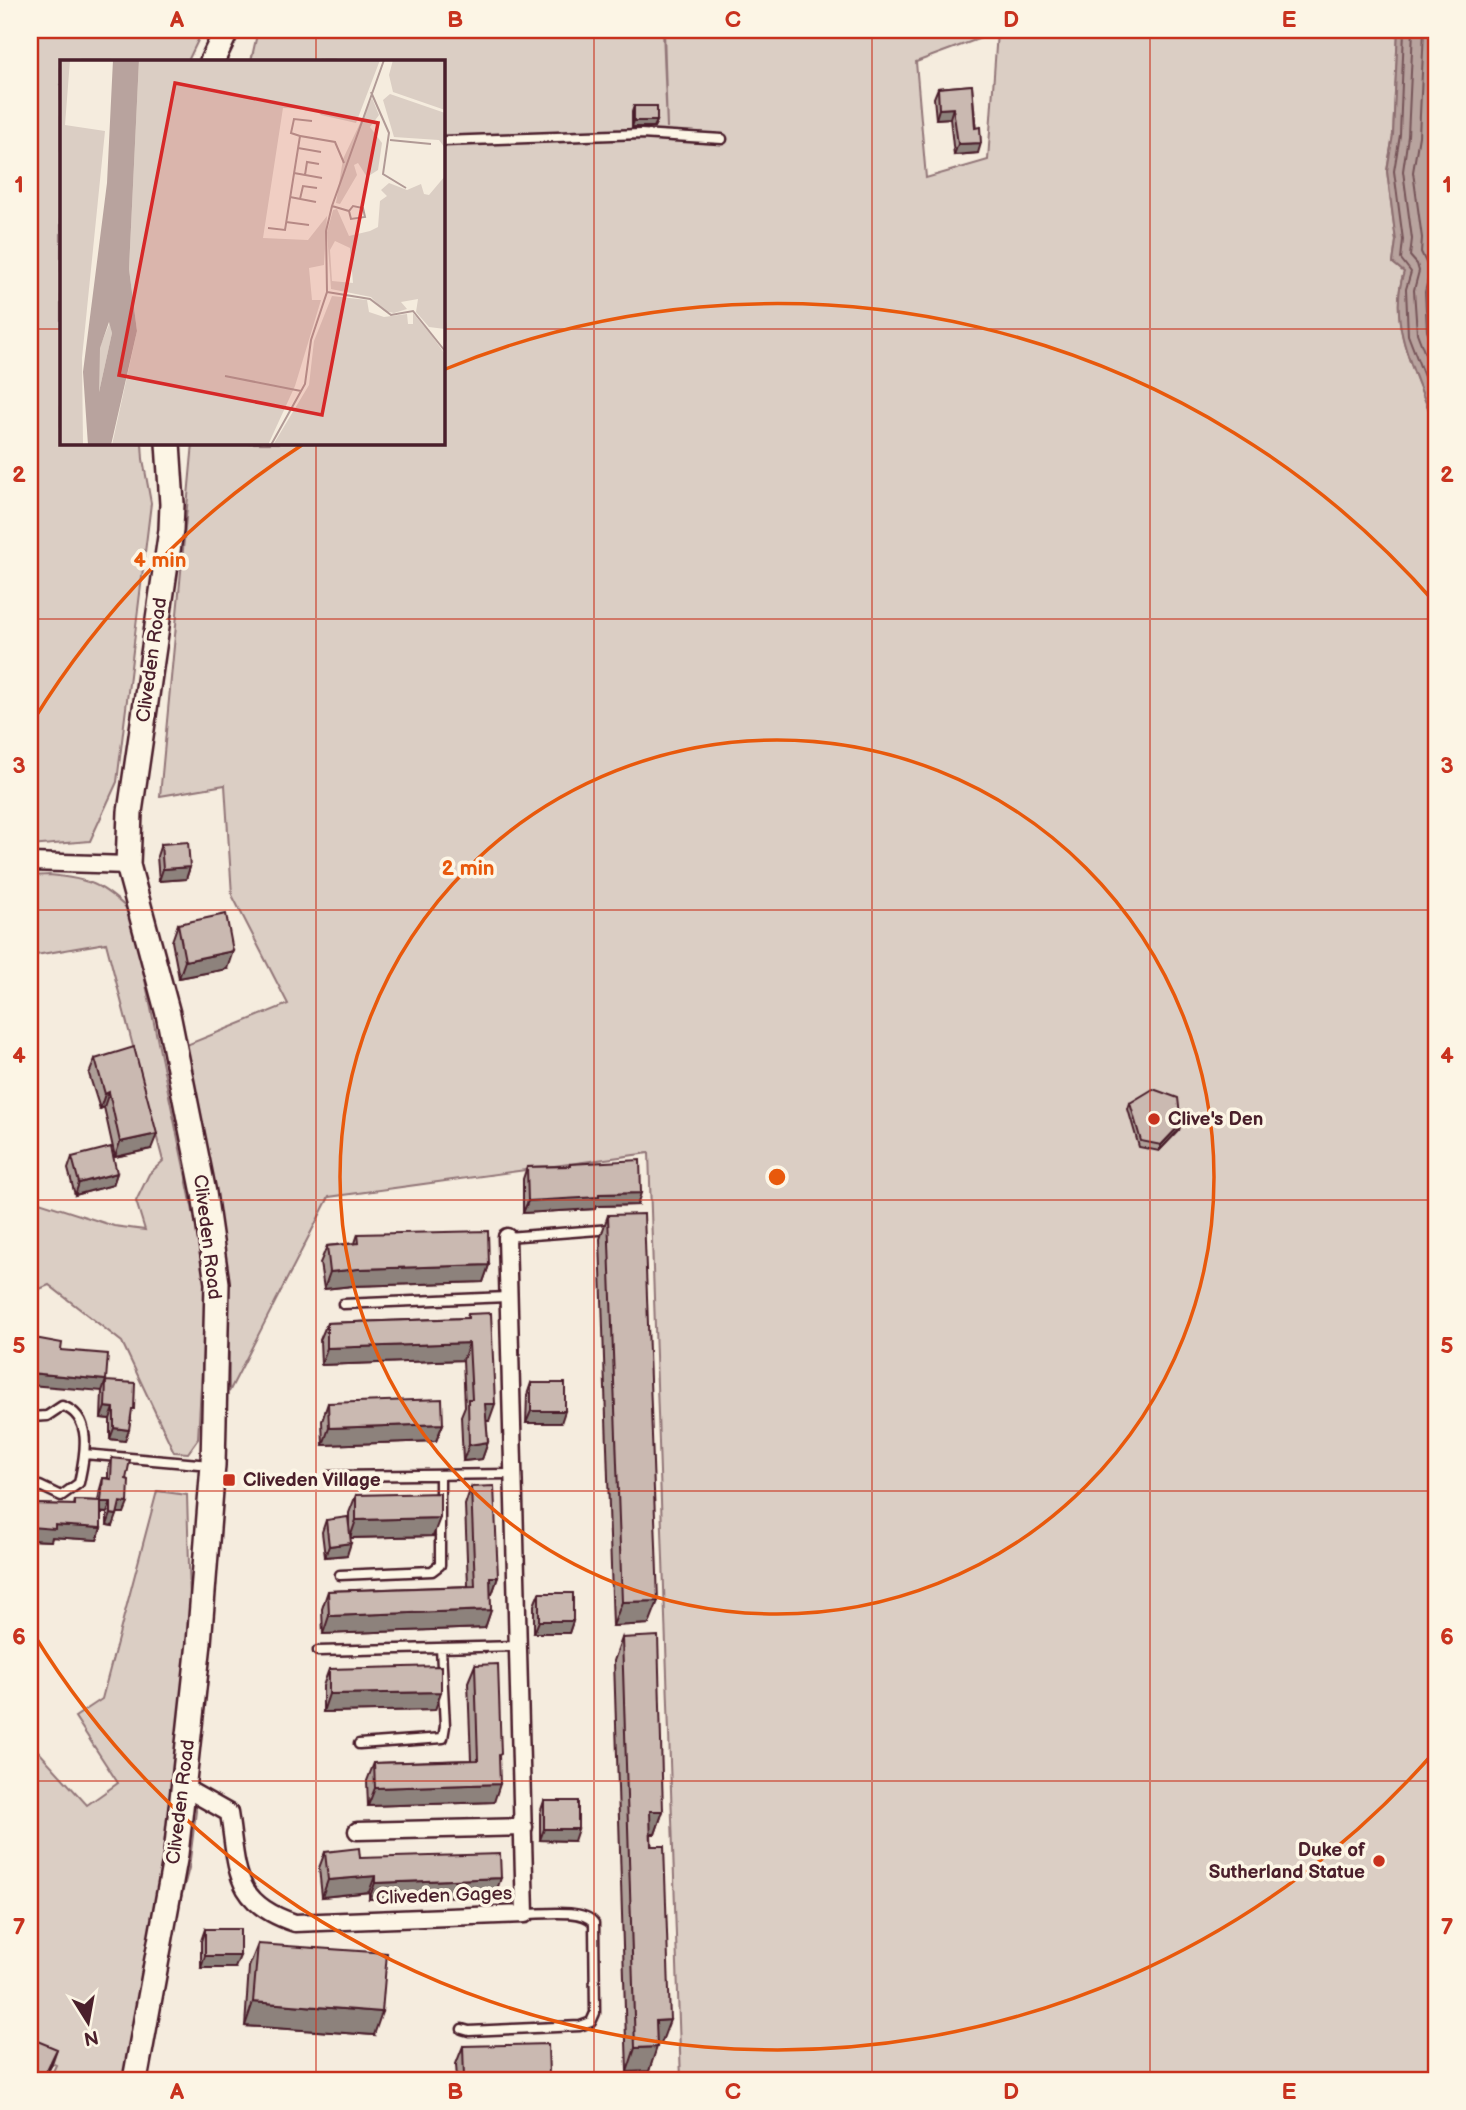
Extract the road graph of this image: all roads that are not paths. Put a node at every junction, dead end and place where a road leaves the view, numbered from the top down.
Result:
1 (227, 30) edge
2 (212, 60) edge
3 (722, 139) dead end
4 (444, 141) edge
5 (168, 444) edge
6 (30, 862) edge
7 (128, 864) junction
8 (614, 1229) edge
9 (507, 1237) joint
10 (507, 1297) junction
11 (343, 1304) dead end
12 (30, 1417) edge
13 (85, 1454) junction
14 (213, 1465) junction
15 (512, 1474) junction
16 (328, 1476) dead end
17 (440, 1476) junction
18 (30, 1486) edge
19 (340, 1575) dead end
20 (441, 1648) junction
21 (518, 1649) junction
22 (318, 1651) dead end
23 (359, 1744) dead end
24 (183, 1787) junction
25 (524, 1828) junction
26 (357, 1831) dead end
27 (525, 1914) junction
28 (462, 2029) dead end
29 (135, 2080) edge

1 - 2 street
3 - 4 lane
5 - 7 street, Cliveden Road
6 - 7 street
7 - 14 street, Cliveden Road
8 - 9 lane
9 - 10 street, Cliveden Gages
10 - 11 lane
10 - 15 street, Cliveden Gages
12 - 13 lane
13 - 14 lane
13 - 18 lane
14 - 24 street, Cliveden Road
15 - 17 lane
15 - 21 street, Cliveden Gages
16 - 17 lane
17 - 19 lane
20 - 21 lane
20 - 22 lane
20 - 23 lane
21 - 25 street, Cliveden Gages
24 - 27 street, Cliveden Gages
24 - 29 street, Cliveden Road
25 - 26 street
25 - 27 street, Cliveden Gages
27 - 28 lane

